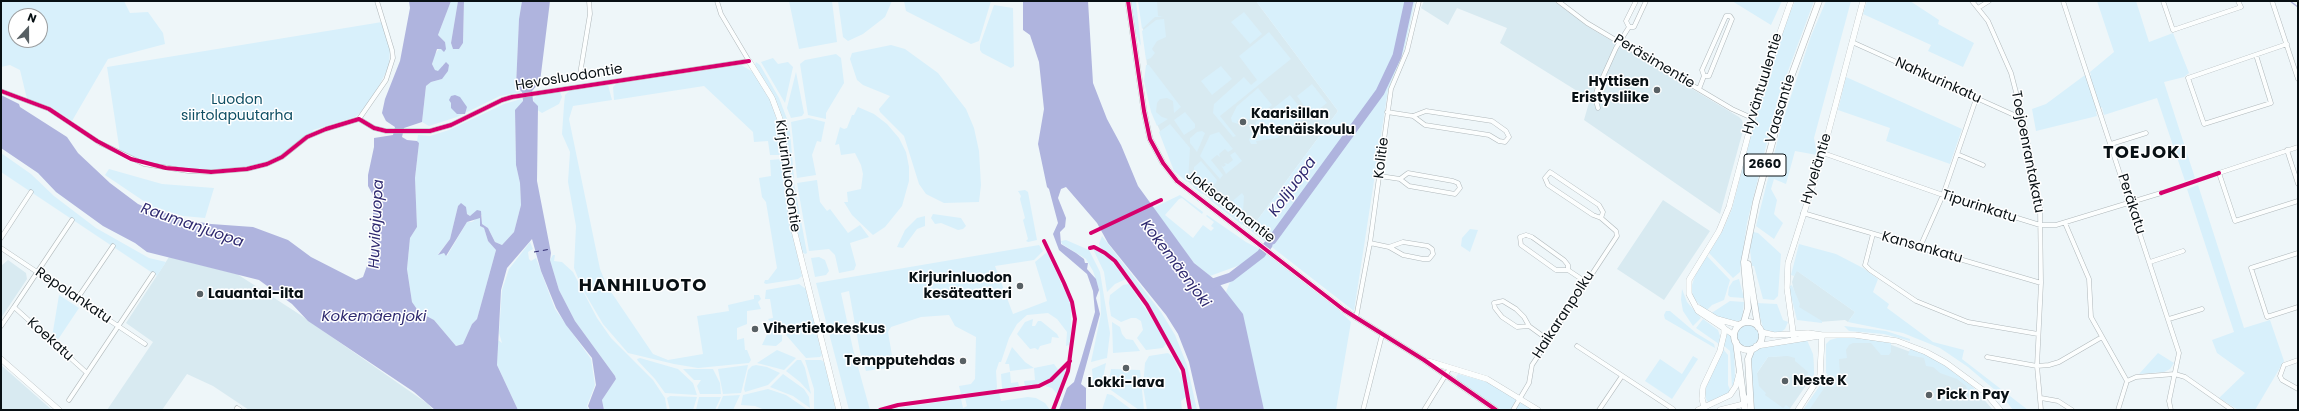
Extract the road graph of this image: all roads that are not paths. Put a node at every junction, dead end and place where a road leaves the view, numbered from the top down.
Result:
1 (377, 1) edge
2 (590, 1) edge
3 (717, 1) edge
4 (1128, 1) edge
5 (1419, 1) edge
6 (1558, 1) edge
7 (1636, 1) edge
8 (1646, 1) edge
9 (1791, 1) edge
10 (1819, 1) edge
11 (1863, 1) edge
12 (1972, 1) edge
13 (1989, 1) edge
14 (2063, 1) edge
15 (2163, 1) edge
16 (2238, 1) edge
17 (2272, 1) edge
18 (1978, 8) junction
19 (1629, 27) junction
20 (1621, 42) junction
21 (1852, 42) junction
22 (2287, 44) junction
23 (2256, 55) junction
24 (748, 61) junction
25 (580, 74) dead end
26 (1704, 76) junction
27 (2298, 79) edge
28 (1699, 89) junction
29 (1, 91) edge
30 (1976, 99) junction
31 (1598, 108) dead end
32 (1388, 112) junction
33 (1413, 116) junction
34 (1752, 118) junction
35 (359, 119) junction
36 (2024, 119) junction
37 (2146, 133) dead end
38 (2111, 144) junction
39 (2298, 147) edge
40 (2287, 150) junction
41 (1823, 153) junction
42 (1957, 154) junction
43 (1983, 165) dead end
44 (1380, 176) junction
45 (1400, 179) junction
46 (2298, 184) edge
47 (32, 192) dead end
48 (2161, 193) dead end
49 (1942, 195) junction
50 (2298, 201) edge
51 (2130, 202) junction
52 (1803, 213) junction
53 (1601, 218) junction
54 (72, 220) dead end
55 (2065, 223) junction
56 (2040, 225) junction
57 (1873, 234) junction
58 (1, 238) edge
59 (1748, 243) junction
60 (1370, 244) junction
61 (113, 246) dead end
62 (1389, 247) junction
63 (1920, 247) junction
64 (1, 248) edge
65 (2183, 251) dead end
66 (2298, 253) edge
67 (2150, 262) junction
68 (1568, 270) junction
69 (37, 272) junction
70 (153, 274) dead end
71 (1586, 282) junction
72 (2041, 283) junction
73 (77, 299) junction
74 (14, 307) junction
75 (2298, 307) edge
76 (2202, 309) dead end
77 (1356, 318) junction
78 (2169, 319) junction
79 (1716, 321) junction
80 (1742, 324) junction
81 (1, 326) edge
82 (118, 326) junction
83 (1529, 326) junction
84 (1724, 328) junction
85 (1760, 330) junction
86 (2038, 334) junction
87 (1382, 335) junction
88 (1734, 335) junction
89 (1822, 335) junction
90 (1794, 336) junction
91 (2102, 337) junction
92 (1548, 339) junction
93 (1723, 341) junction
94 (1736, 342) junction
95 (145, 344) dead end
96 (1577, 346) dead end
97 (1754, 347) junction
98 (1987, 357) dead end
99 (1, 359) edge
100 (1424, 360) junction
101 (2298, 360) edge
102 (2037, 366) junction
103 (1450, 368) junction
104 (1739, 372) junction
105 (87, 373) junction
106 (2175, 374) junction
107 (1447, 376) junction
108 (1622, 376) junction
109 (2127, 381) junction
110 (2298, 389) edge
111 (1750, 395) junction
112 (1520, 398) junction
113 (2041, 398) junction
114 (69, 400) dead end
115 (1744, 407) edge
116 (1673, 409) edge
117 (1702, 409) edge
118 (59, 410) edge
119 (839, 410) edge
120 (1363, 410) edge
121 (1424, 410) edge
122 (1496, 410) edge
123 (1513, 410) edge
124 (1538, 410) edge
125 (1599, 410) edge
126 (1720, 410) edge
127 (1750, 410) edge
128 (1798, 410) edge
129 (2000, 410) edge
130 (2041, 410) edge
131 (2072, 410) edge
132 (2118, 410) edge
133 (2171, 410) edge
134 (2232, 410) edge

1 - 35 street
2 - 25 street
3 - 24 street, Kirjurinluodontie
4 - 77 street, Jokisatamantie
5 - 32 street, Kolitie
6 - 20 street, Peräsimentie
7 - 19 street
8 - 19 street
9 - 34 street, Hyväntuulentie
10 - 59 main road, Vaasantie / 2660
11 - 21 street, Hyveläntie
12 - 18 street, Toejoenrantakatu
13 - 18 street
14 - 38 street, Peräkatu
15 - 16 street
17 - 22 street
18 - 36 street, Toejoenrantakatu
19 - 20 street
20 - 28 street, Peräsimentie
20 - 31 street
21 - 30 street, Nahkurinkatu
21 - 41 street, Hyveläntie
22 - 23 street
22 - 27 street
23 - 23 street
24 - 35 street, Hevosluodontie
24 - 119 street, Kirjurinluodontie
26 - 26 street
26 - 28 street
28 - 34 street, Peräsimentie
29 - 35 street
30 - 36 street, Nahkurinkatu
30 - 42 street
32 - 33 street
32 - 44 street, Kolitie
33 - 33 street
34 - 79 street, Hyväntuulentie
36 - 56 street, Toejoenrantakatu
37 - 38 street
38 - 51 street, Peräkatu
39 - 40 street
40 - 46 street
40 - 50 street
41 - 49 street, Tipurinkatu
41 - 52 street, Hyveläntie
42 - 43 street
42 - 49 street
44 - 45 street
44 - 60 street, Kolitie
45 - 45 street
47 - 58 street
48 - 51 street, Tipurinkatu
49 - 56 street, Tipurinkatu
49 - 63 street
51 - 55 street, Tipurinkatu
51 - 67 street, Peräkatu
52 - 57 street, Kansankatu
52 - 90 street, Hyveläntie
53 - 53 street
53 - 71 street, Haikaranpolku
54 - 69 street, Koekatu
55 - 56 street, Tipurinkatu
55 - 91 street
56 - 72 street, Toejoenrantakatu
57 - 63 street, Kansankatu
57 - 86 street
59 - 80 main road, Vaasantie
59 - 85 main road, Vaasantie
60 - 62 street
60 - 77 street, Kolitie
61 - 73 street
62 - 62 street
63 - 72 street, Kansankatu
64 - 69 street, Repolankatu
65 - 67 street
66 - 75 street
67 - 78 street, Peräkatu
68 - 68 street
68 - 71 street
69 - 73 street, Repolankatu
69 - 74 street, Koekatu
70 - 82 street
71 - 92 street, Haikaranpolku
72 - 86 street, Toejoenrantakatu
73 - 82 street, Repolankatu
74 - 81 street, Koekatu
74 - 105 street, Koekatu
76 - 78 street
77 - 87 street, Jokisatamantie
78 - 106 street, Peräkatu
79 - 80 street, Hyväntuulentie
79 - 84 street
79 - 93 street
80 - 85 main road
80 - 88 main road
82 - 95 street, Repolankatu
82 - 105 street
83 - 83 street
83 - 92 street
84 - 88 street
84 - 93 street
85 - 90 street
85 - 97 main road
86 - 102 street, Toejoenrantakatu
87 - 100 street, Jokisatamantie
87 - 120 street
88 - 94 main road
89 - 90 street
89 - 128 street
89 - 129 street
90 - 97 street
91 - 102 street
91 - 109 street
92 - 112 street, Haikaranpolku
93 - 117 street
94 - 97 main road
94 - 104 main road
96 - 108 street
97 - 111 main road
98 - 102 street
99 - 118 street
100 - 103 street
100 - 107 street
101 - 110 street
102 - 113 street, Toejoenrantakatu
103 - 107 street
103 - 112 street
104 - 115 main road
104 - 117 street
105 - 114 street
106 - 109 street
106 - 133 street, Peräkatu
106 - 134 street
107 - 121 street
107 - 122 street
108 - 116 street
108 - 125 street
109 - 132 street
111 - 115 street
111 - 127 main road
112 - 123 street, Haikaranpolku
112 - 124 street
113 - 130 street, Toejoenrantakatu
113 - 131 street
115 - 126 street

